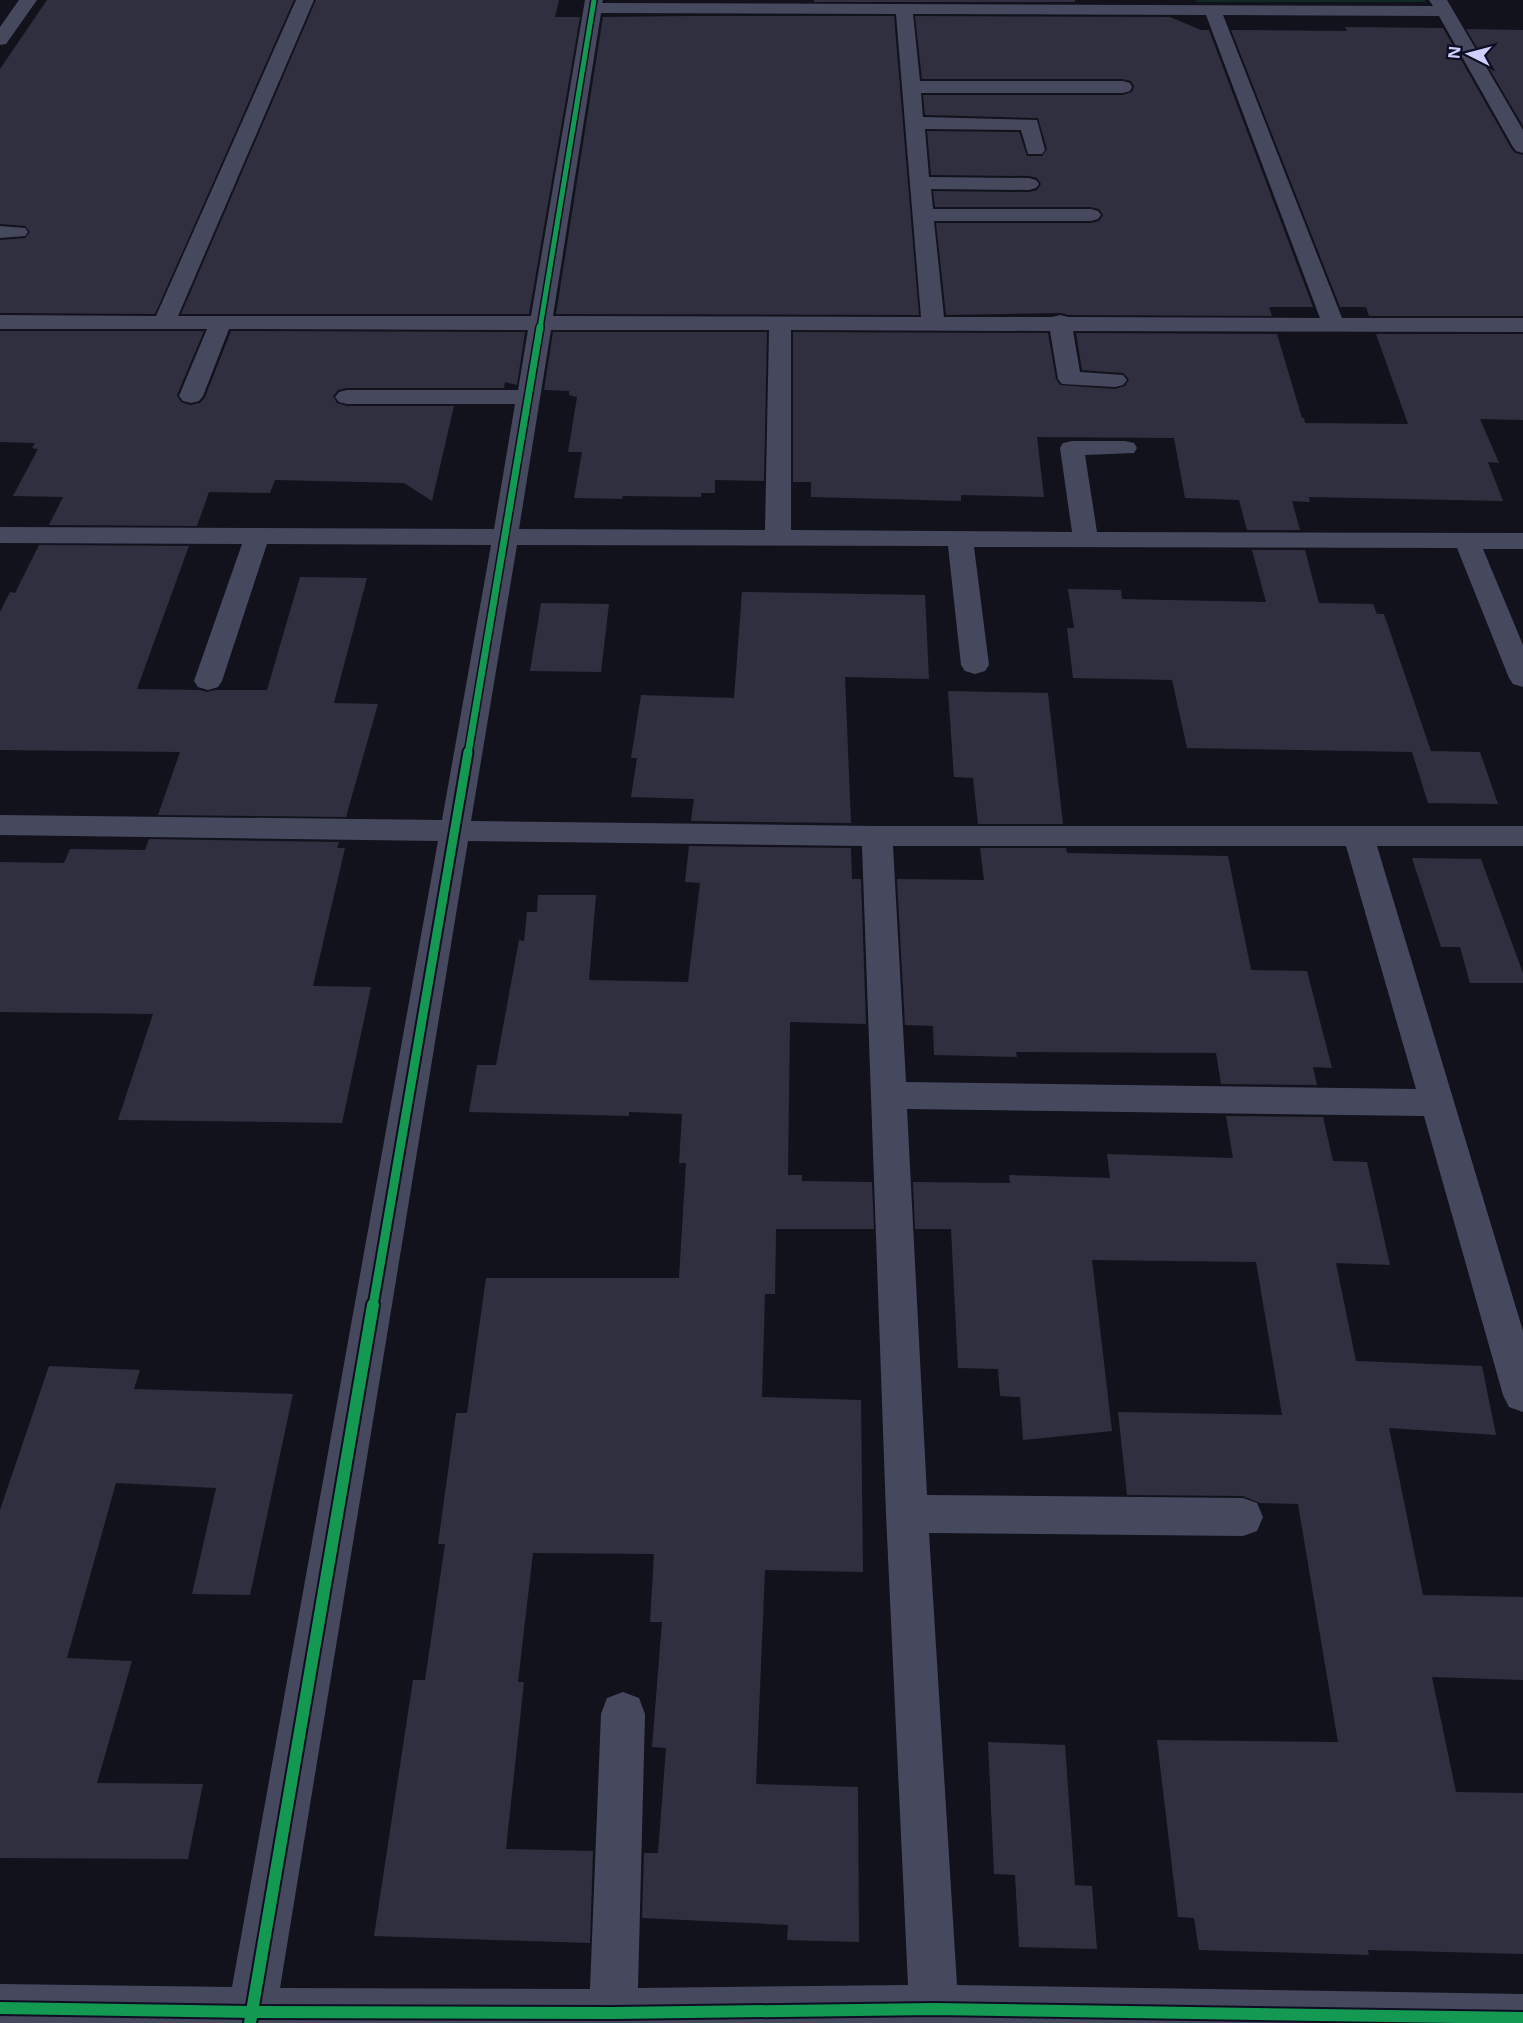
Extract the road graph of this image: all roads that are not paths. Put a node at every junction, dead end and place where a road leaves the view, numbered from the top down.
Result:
1 (28, 0) edge
2 (305, 0) edge
3 (594, 4) edge
4 (1441, 5) edge
5 (1176, 6) edge
6 (904, 11) junction
7 (1213, 11) junction
8 (6, 23) edge
9 (0, 40) edge
10 (911, 87) junction
11 (1123, 87) dead end
12 (914, 123) junction
13 (1523, 147) edge
14 (1035, 150) dead end
15 (920, 183) junction
16 (1029, 184) dead end
17 (923, 215) junction
18 (1091, 215) dead end
19 (0, 322) edge
20 (164, 322) junction
21 (221, 322) junction
22 (539, 322) junction
23 (780, 322) junction
24 (933, 322) junction
25 (1060, 322) junction
26 (1333, 324) junction
27 (1523, 325) edge
28 (1115, 380) dead end
29 (191, 396) dead end
30 (347, 397) dead end
31 (527, 397) junction
32 (1125, 448) dead end
33 (0, 535) edge
34 (257, 536) junction
35 (505, 538) junction
36 (778, 539) junction
37 (960, 539) junction
38 (1086, 540) junction
39 (1467, 541) junction
40 (1523, 541) edge
41 (975, 665) dead end
42 (1523, 678) edge
43 (208, 681) dead end
44 (0, 825) edge
45 (454, 830) junction
46 (1358, 835) junction
47 (877, 836) junction
48 (1523, 836) edge
49 (891, 1095) junction
50 (1437, 1103) junction
51 (1523, 1395) edge
52 (906, 1514) junction
53 (1243, 1518) dead end
54 (623, 1714) dead end
55 (0, 2008) edge
56 (613, 2013) junction
57 (935, 2016) edge
58 (251, 2018) edge
59 (1523, 2018) edge

1 - 8 street
2 - 20 street
3 - 6 street
3 - 22 street
4 - 7 street
4 - 13 street
5 - 6 street
5 - 7 street
6 - 10 street
7 - 26 street
8 - 9 street
10 - 11 street
10 - 12 street
12 - 14 street
12 - 15 street
15 - 16 street
15 - 17 street
17 - 18 street
17 - 24 street
19 - 20 street
20 - 21 street
21 - 22 street
21 - 29 street
22 - 23 street
22 - 31 street
23 - 24 street
23 - 36 street
24 - 25 street
25 - 26 street
25 - 28 street
26 - 27 street
30 - 31 street
31 - 35 street
32 - 38 street
33 - 34 street
34 - 35 street
34 - 43 street
35 - 36 street
35 - 45 street
36 - 37 street
37 - 38 street
37 - 41 street
38 - 39 street
39 - 40 street
39 - 42 street
44 - 45 street
45 - 47 street
45 - 58 street
46 - 47 street
46 - 48 street
46 - 50 street
47 - 49 street
49 - 50 street
49 - 52 street
50 - 51 street
52 - 53 street
52 - 57 street
54 - 56 street
55 - 58 street
56 - 57 street
56 - 58 street
57 - 59 street

